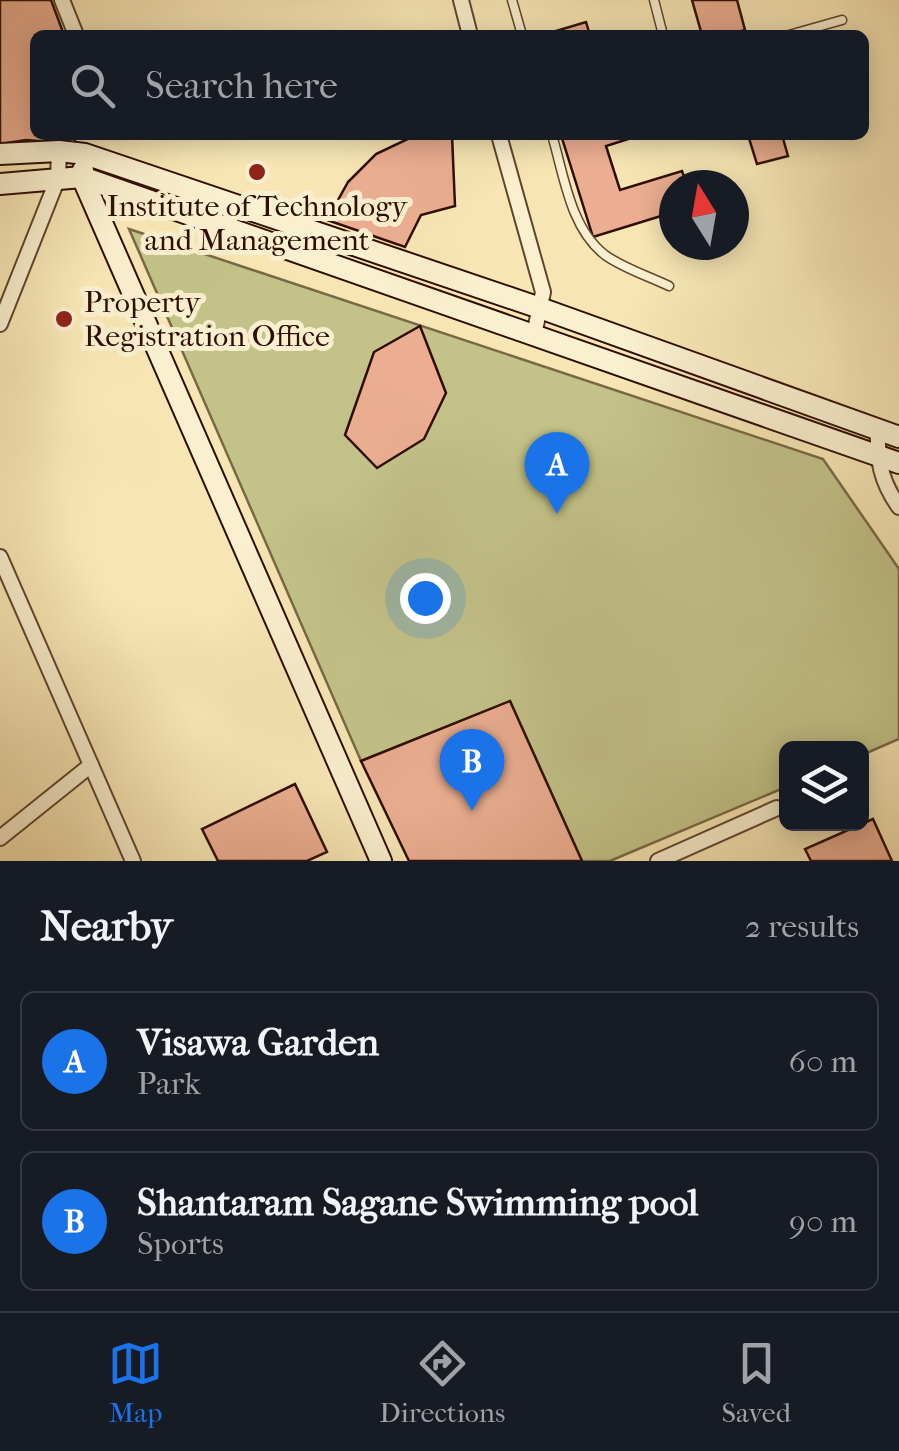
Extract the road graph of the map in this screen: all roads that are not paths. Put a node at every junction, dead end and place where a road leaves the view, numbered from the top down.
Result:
1 (62, 0) edge
2 (460, 0) edge
3 (512, 0) edge
4 (654, 0) edge
5 (842, 20) dead end
6 (74, 30) edge
7 (469, 30) edge
8 (521, 30) edge
9 (662, 30) edge
10 (807, 30) edge
11 (499, 140) edge
12 (554, 140) edge
13 (86, 144) edge
14 (60, 151) junction
15 (0, 154) edge
16 (82, 177) junction
17 (58, 178) junction
18 (0, 184) edge
19 (668, 286) dead end
20 (540, 308) junction
21 (0, 324) edge
22 (534, 335) junction
23 (878, 430) junction
24 (899, 438) edge
25 (877, 454) junction
26 (899, 463) edge
27 (899, 507) edge
28 (0, 557) edge
29 (91, 765) junction
30 (777, 808) dead end
31 (0, 838) edge
32 (132, 861) edge
33 (380, 861) edge
34 (658, 861) edge

1 - 6 street
2 - 7 street
3 - 8 lane
4 - 9 lane
5 - 10 lane
11 - 20 street
12 - 19 lane
13 - 14 main road
13 - 16 main road
13 - 20 main road
14 - 15 main road
14 - 17 street
16 - 17 main road
16 - 22 main road
16 - 33 main road
17 - 18 main road
17 - 21 street
20 - 22 street
20 - 23 main road
22 - 25 main road
23 - 24 main road
23 - 25 street
25 - 26 main road
25 - 27 street
28 - 29 street
29 - 31 street
29 - 32 street
30 - 34 street

